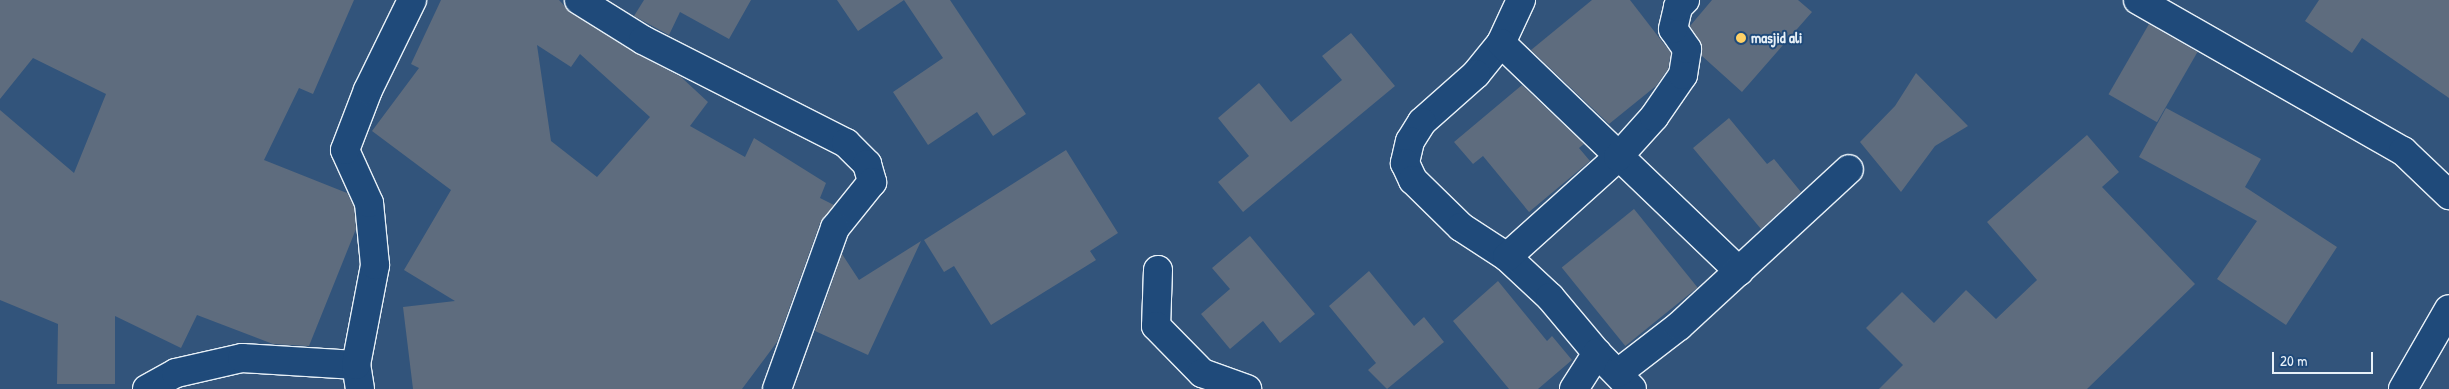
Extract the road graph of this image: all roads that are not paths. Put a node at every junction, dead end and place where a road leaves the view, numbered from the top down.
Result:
1 (412, 0) edge
2 (579, 0) edge
3 (1521, 0) edge
4 (1685, 0) edge
5 (2138, 0) edge
6 (1501, 43) junction
7 (1618, 156) junction
8 (1849, 169) dead end
9 (2449, 195) edge
10 (1507, 257) junction
11 (1158, 270) dead end
12 (1739, 271) junction
13 (2449, 309) edge
14 (1597, 354) junction
15 (358, 377) edge
16 (1625, 381) edge
17 (147, 389) edge
18 (777, 389) edge
19 (1246, 389) edge
20 (1574, 389) edge
21 (2403, 389) edge

1 - 15 street
2 - 18 street
3 - 6 street
4 - 7 street
5 - 9 street
6 - 7 street
6 - 10 street
7 - 10 street
7 - 12 street
8 - 12 street
10 - 14 street
11 - 19 street
12 - 16 street
13 - 21 street
14 - 16 street
14 - 20 street
15 - 17 street

